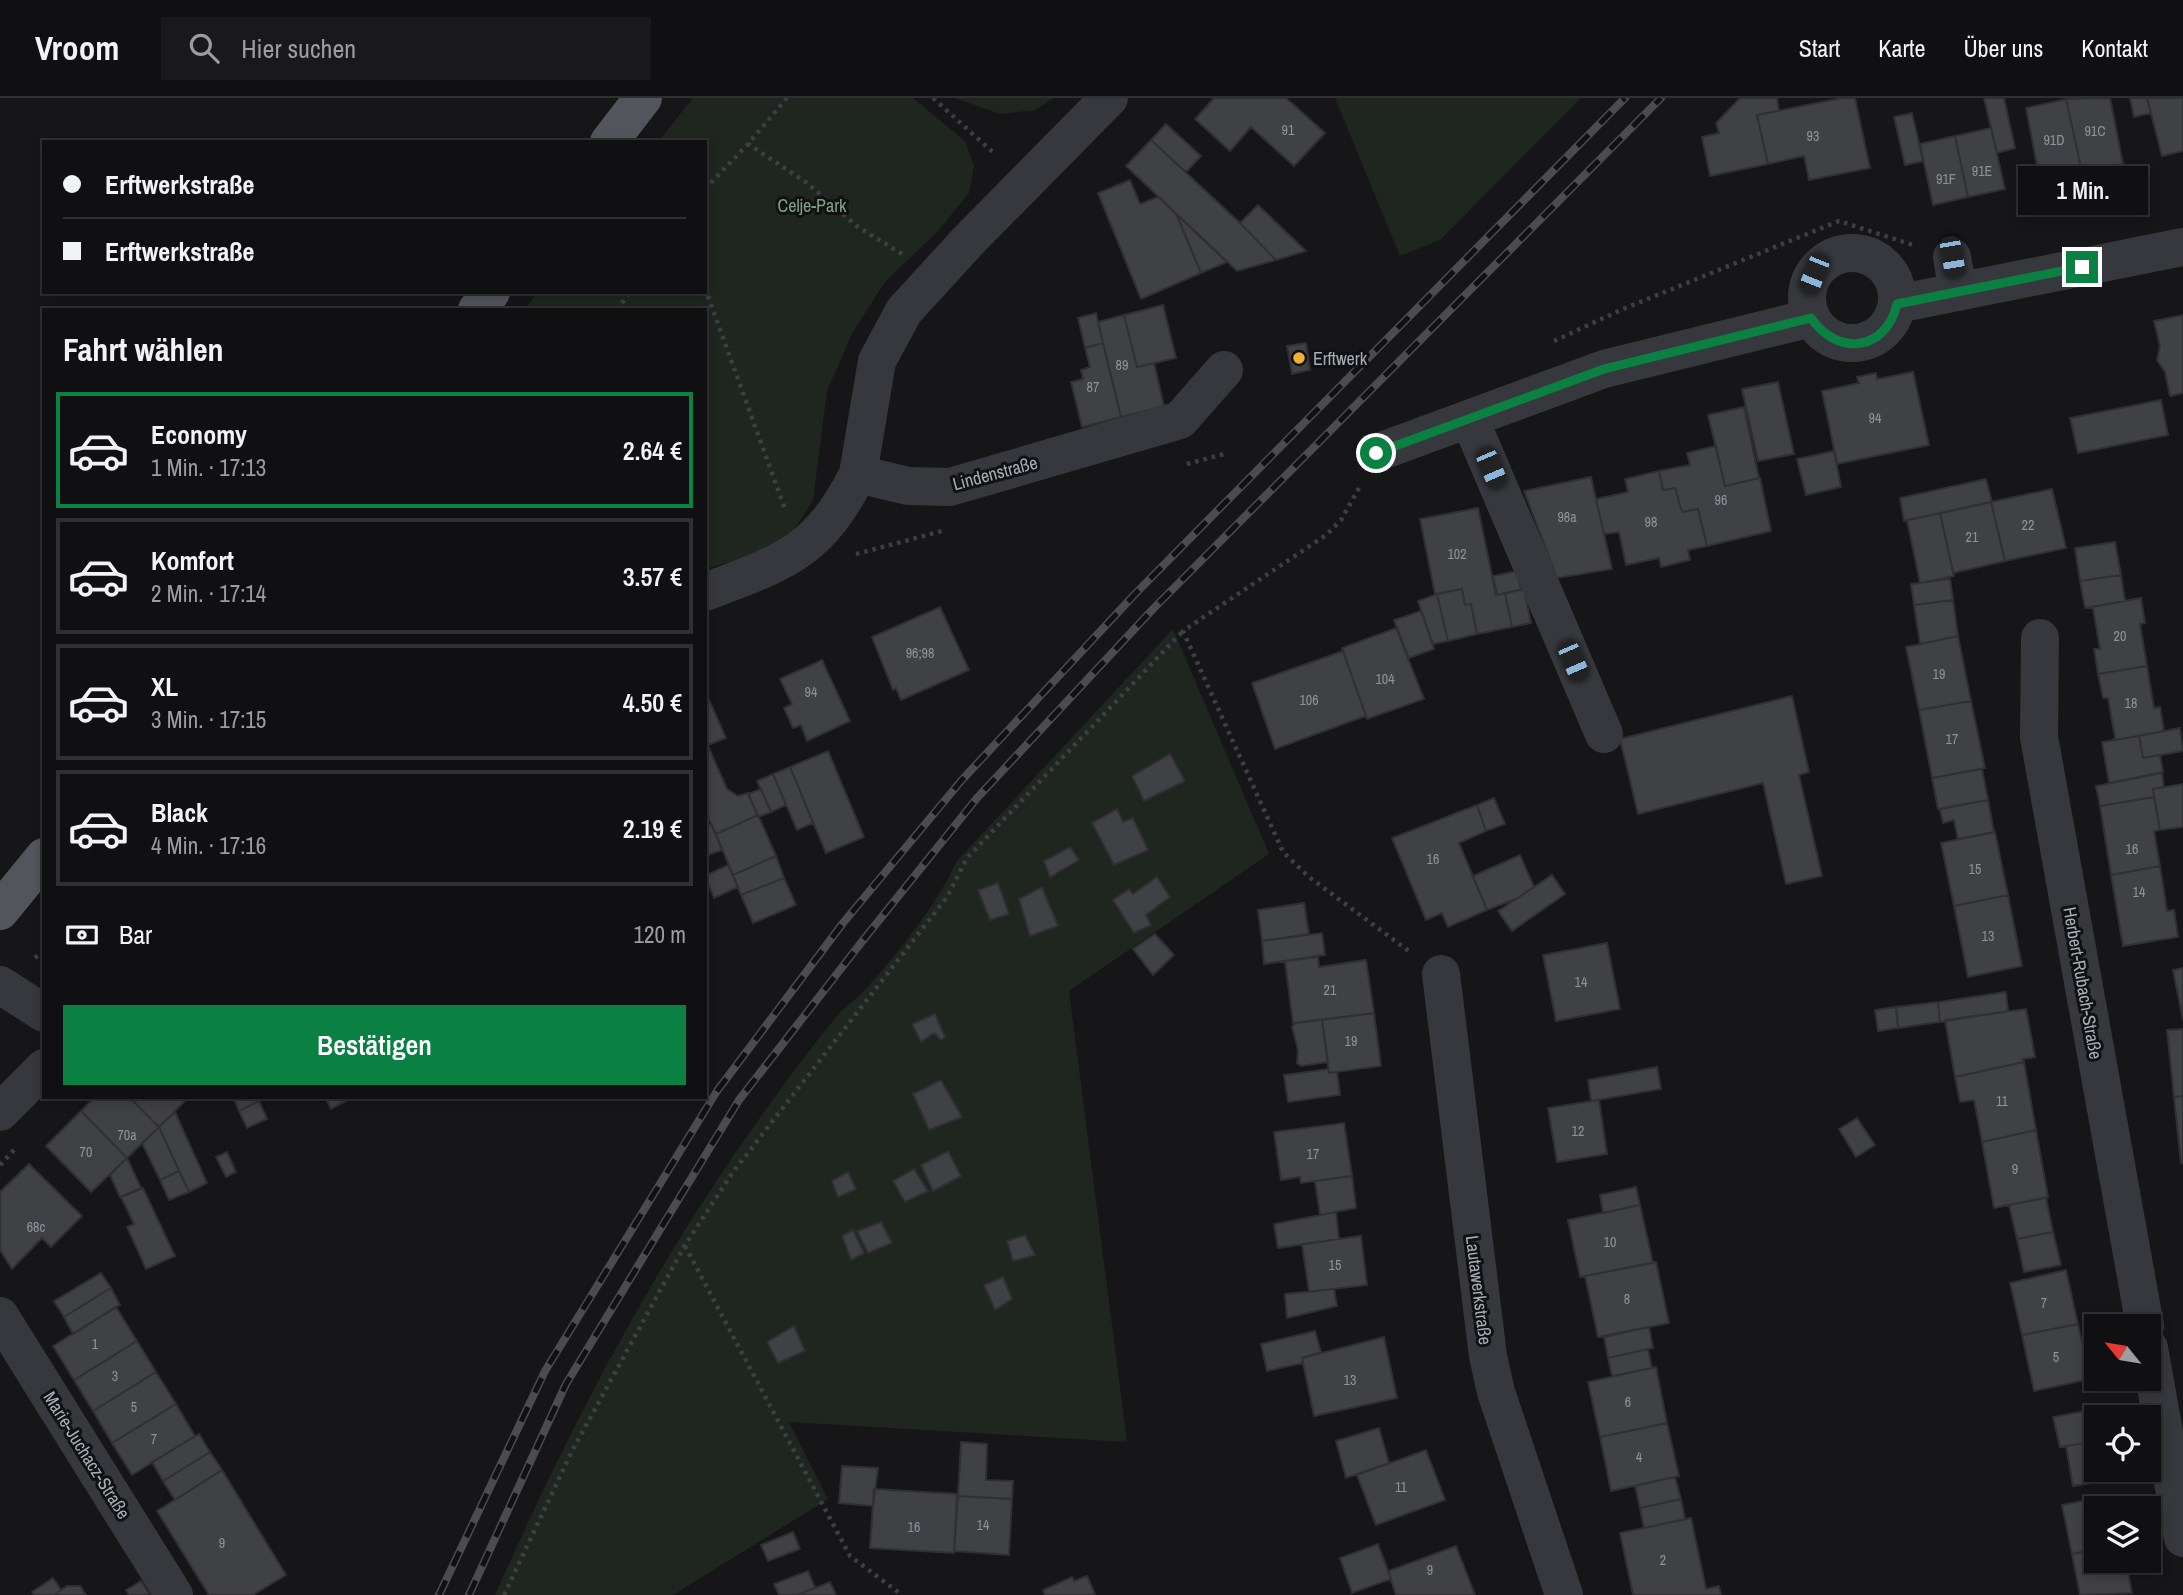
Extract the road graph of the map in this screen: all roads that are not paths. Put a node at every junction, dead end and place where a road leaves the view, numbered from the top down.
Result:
1 (643, 98) edge
2 (1109, 98) edge
3 (611, 140) edge
4 (2183, 247) edge
5 (489, 294) edge
6 (1897, 304) junction
7 (479, 308) edge
8 (1811, 318) junction
9 (1224, 370) dead end
10 (1470, 420) junction
11 (1376, 453) road end
12 (858, 474) junction
13 (707, 591) edge
14 (2040, 638) dead end
15 (1604, 734) dead end
16 (42, 859) edge
17 (0, 912) edge
18 (1441, 975) road end
19 (0, 985) edge
20 (42, 1012) edge
21 (42, 1070) edge
22 (0, 1112) edge
23 (2143, 1314) edge
24 (0, 1316) edge
25 (2157, 1391) edge
26 (2183, 1538) edge
27 (174, 1595) edge
28 (1564, 1595) edge

1 - 3 main road
2 - 12 street
4 - 6 street
5 - 7 main road
6 - 8 street
6 - 8 street
8 - 10 street
9 - 12 street, Lindenstraße
10 - 11 street
10 - 15 street
12 - 13 street
14 - 23 street, Herbert-Rubach-Straße
16 - 17 main road
18 - 28 street, Lautawerkstraße
19 - 20 street
21 - 22 street
24 - 27 street, Marie-Juchacz-Straße
25 - 26 street

